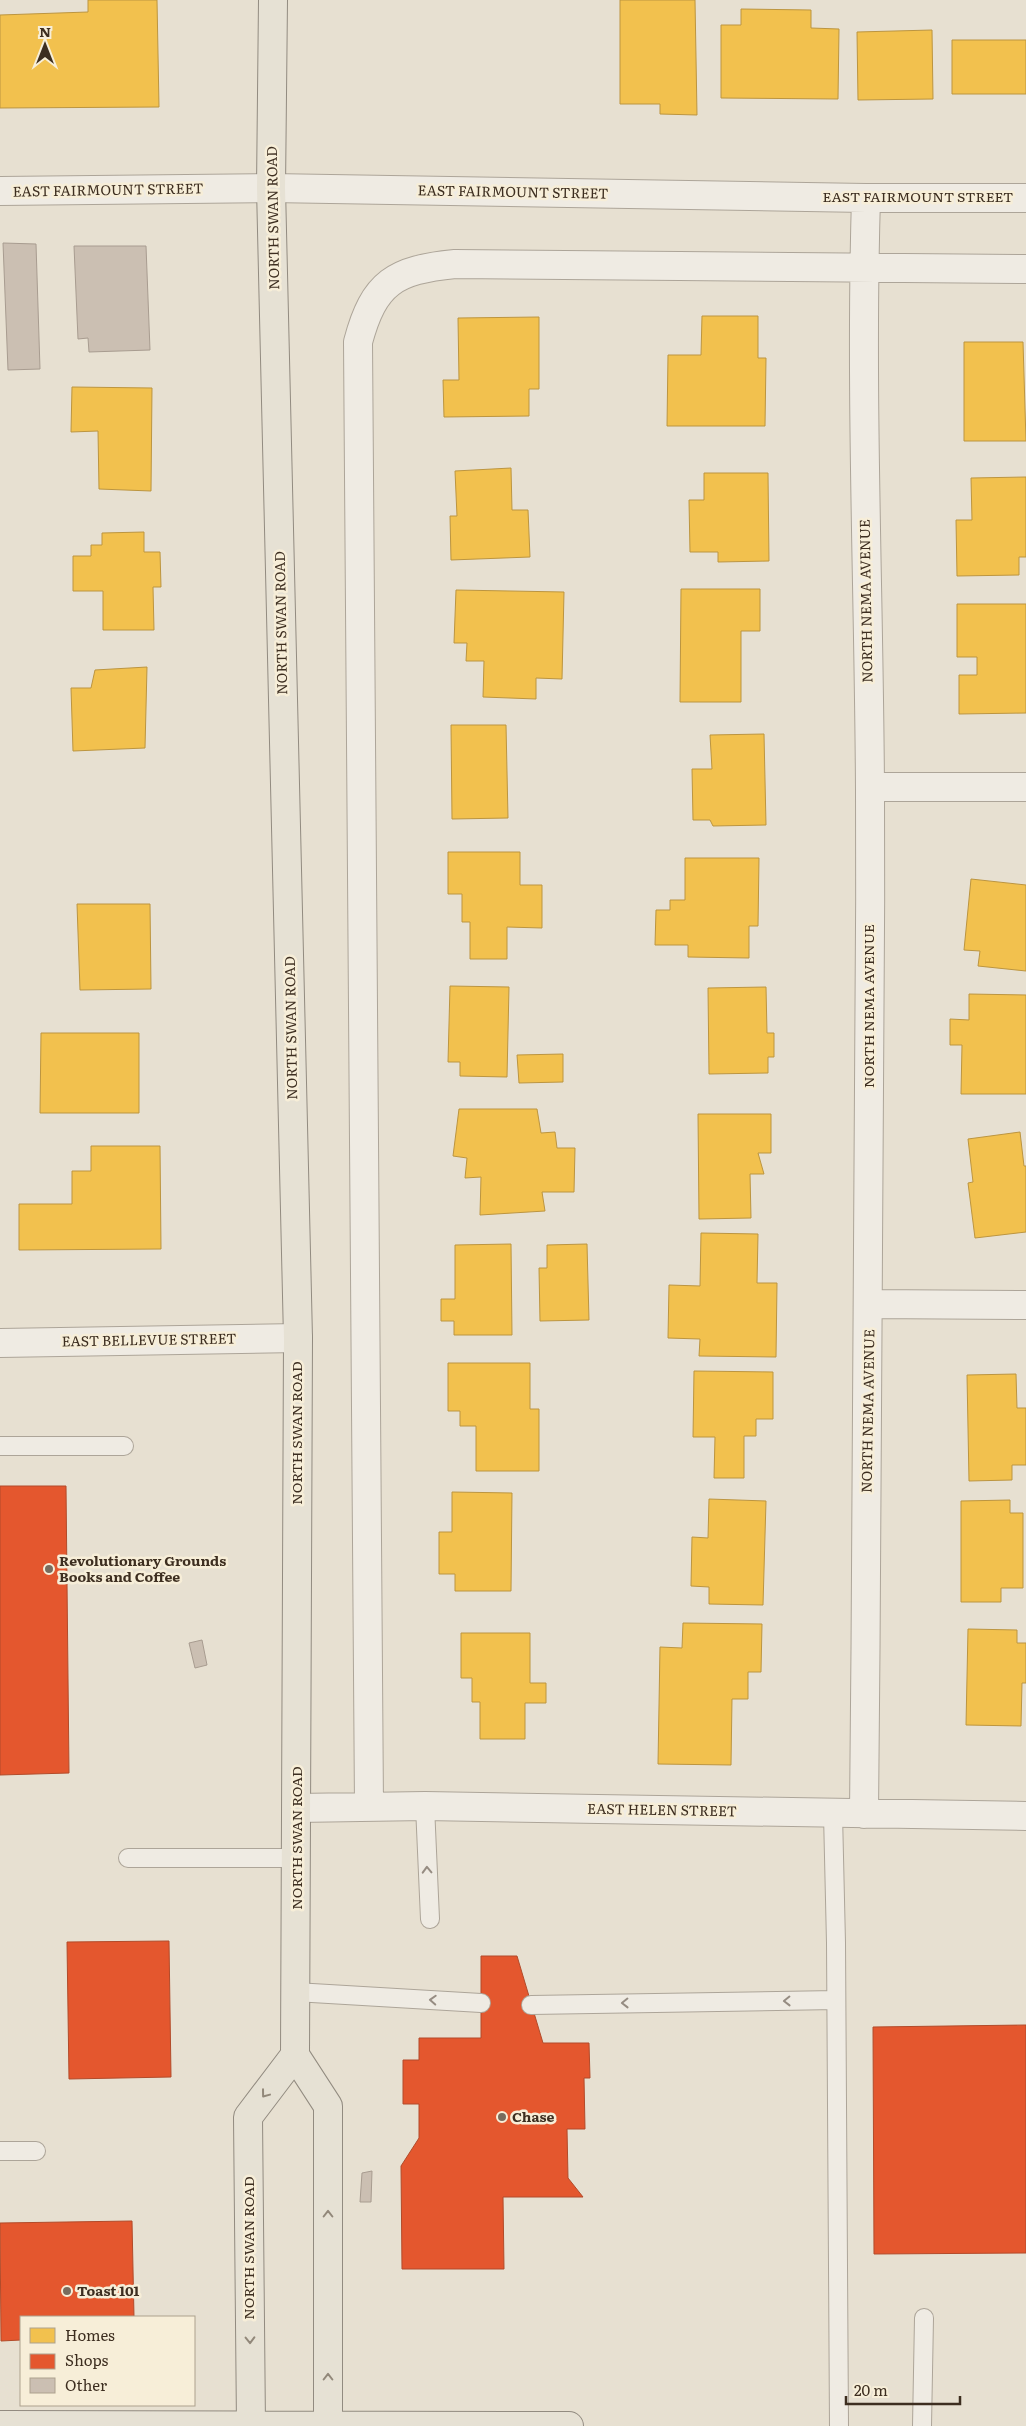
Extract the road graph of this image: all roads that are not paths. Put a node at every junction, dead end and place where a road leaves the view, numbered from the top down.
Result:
1 (273, 0) edge
2 (271, 188) junction
3 (0, 191) edge
4 (866, 198) junction
5 (1026, 198) edge
6 (864, 268) junction
7 (1026, 269) edge
8 (870, 787) junction
9 (1026, 788) edge
10 (869, 1304) junction
11 (1026, 1305) edge
12 (298, 1338) junction
13 (0, 1343) edge
14 (0, 1446) edge
15 (124, 1446) dead end
16 (425, 1806) junction
17 (369, 1807) junction
18 (297, 1808) junction
19 (833, 1814) junction
20 (864, 1814) junction
21 (1026, 1816) edge
22 (128, 1858) dead end
23 (297, 1858) junction
24 (430, 1919) dead end
25 (295, 1992) junction
26 (836, 2000) junction
27 (481, 2003) dead end
28 (531, 2005) dead end
29 (295, 2055) junction
30 (0, 2151) edge
31 (36, 2151) dead end
32 (924, 2318) dead end
33 (0, 2425) edge
34 (251, 2425) edge
35 (328, 2426) edge
36 (569, 2426) edge
37 (839, 2426) edge
38 (922, 2426) edge

1 - 2 main road, NORTH SWAN ROAD
2 - 3 street, EAST FAIRMOUNT STREET
2 - 4 street, EAST FAIRMOUNT STREET
2 - 12 main road, NORTH SWAN ROAD
4 - 5 street, EAST FAIRMOUNT STREET
4 - 6 street, NORTH NEMA AVENUE
6 - 7 street
6 - 8 street, NORTH NEMA AVENUE
6 - 17 street
8 - 9 street
8 - 10 street, NORTH NEMA AVENUE
10 - 11 street
10 - 20 street, NORTH NEMA AVENUE
12 - 13 street, EAST BELLEVUE STREET
12 - 18 main road, NORTH SWAN ROAD
14 - 15 lane
16 - 17 street, EAST HELEN STREET
16 - 19 street, EAST HELEN STREET
24 -> 16 lane
17 - 18 street, EAST HELEN STREET
18 - 23 main road, NORTH SWAN ROAD
19 - 20 street, EAST HELEN STREET
19 - 26 lane
20 - 21 street, EAST HELEN STREET
22 - 23 lane
23 - 25 main road, NORTH SWAN ROAD
27 -> 25 lane
25 - 29 main road, NORTH SWAN ROAD
26 -> 28 lane
26 - 37 lane
29 -> 34 main road, NORTH SWAN ROAD
35 -> 29 main road
30 - 31 lane
32 - 38 lane
33 - 34 main road
34 - 35 main road
35 - 36 main road

